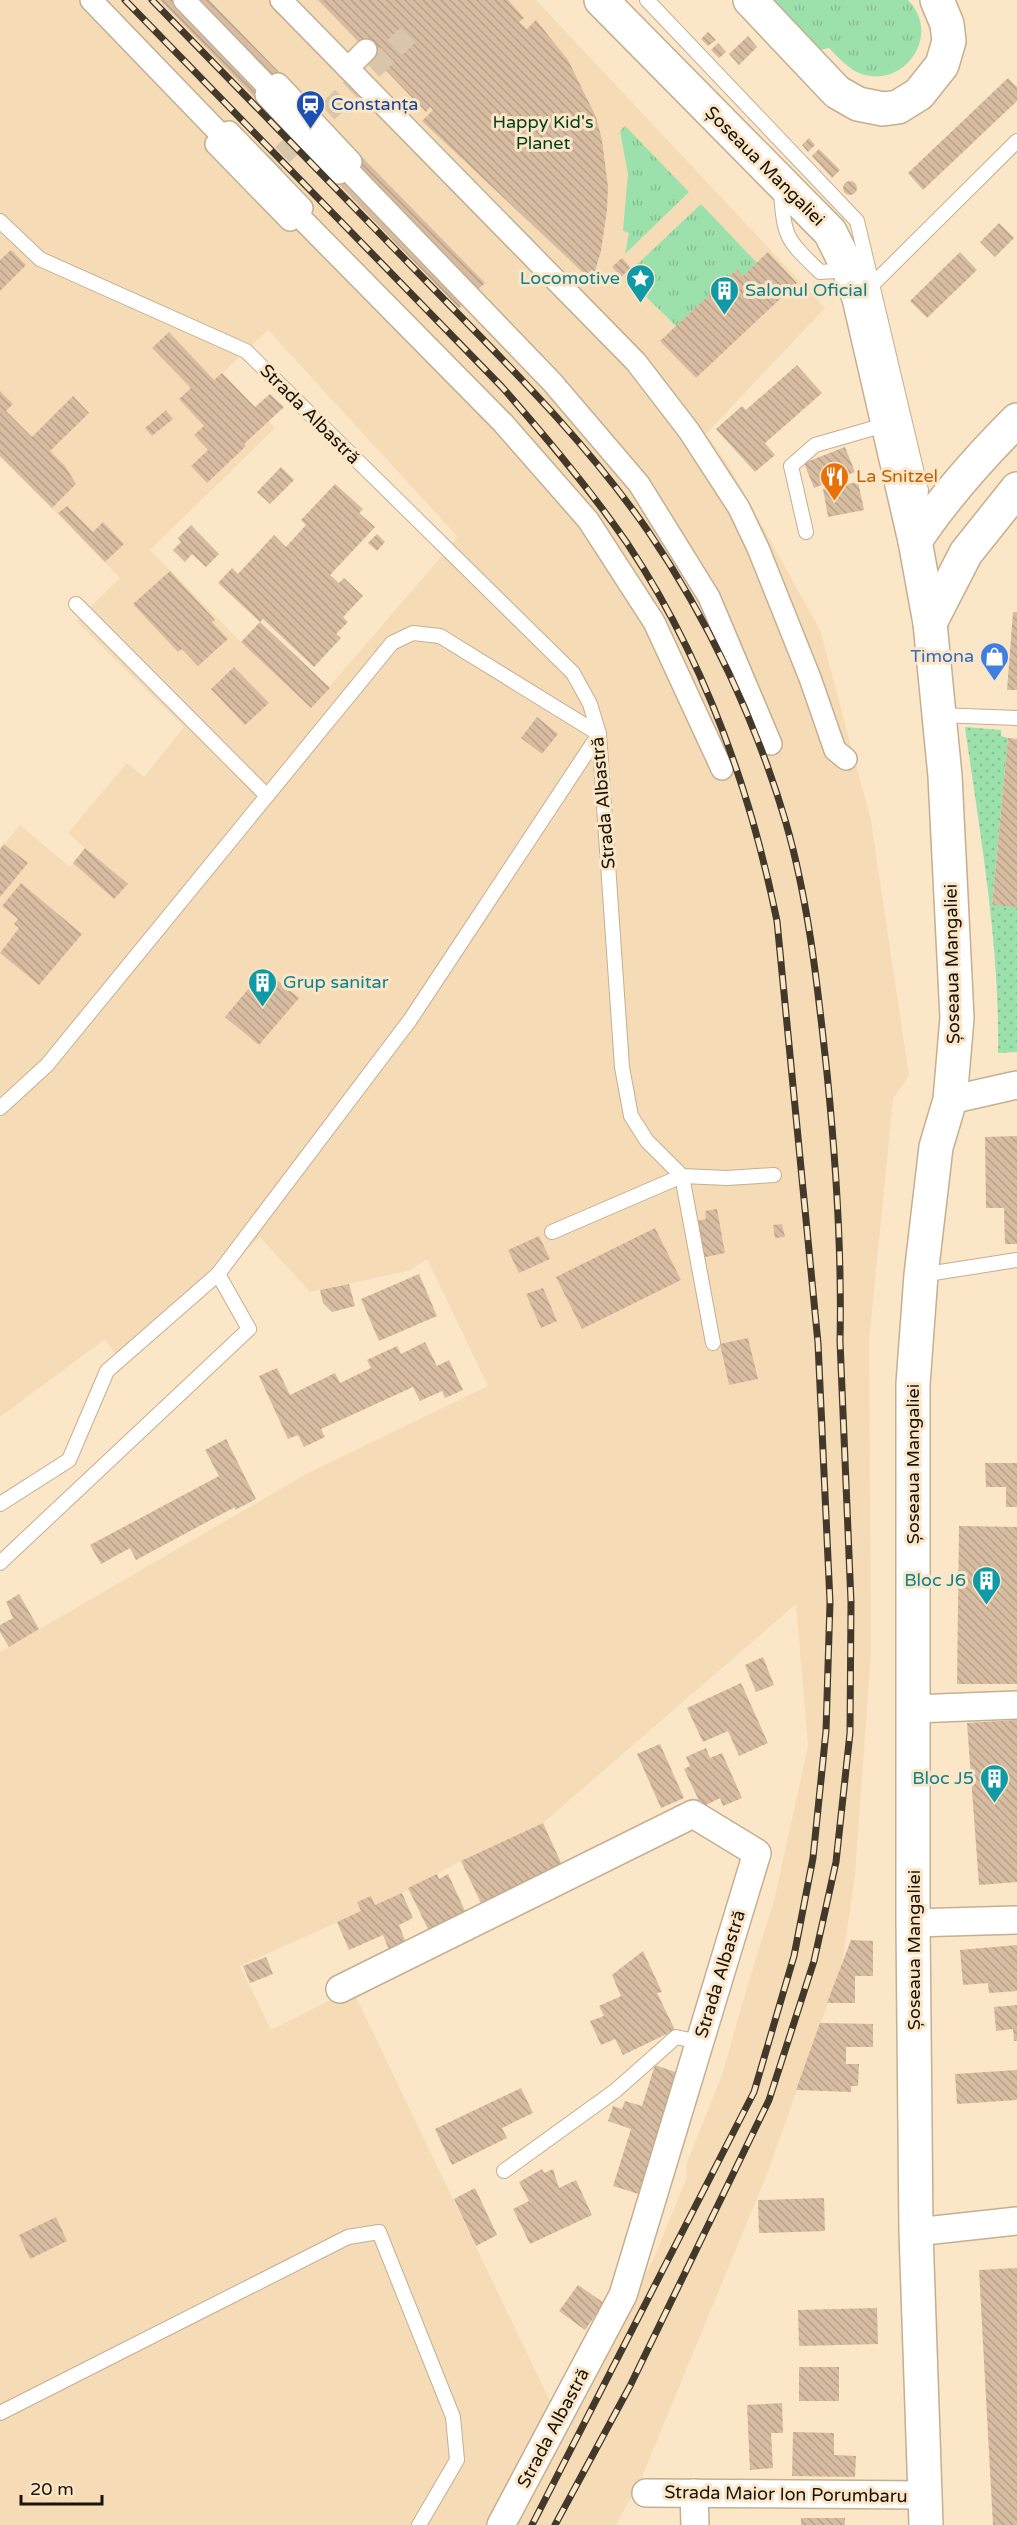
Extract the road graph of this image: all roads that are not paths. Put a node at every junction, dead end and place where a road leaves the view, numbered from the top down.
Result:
1 (91, 0) edge
2 (184, 0) edge
3 (281, 0) edge
4 (601, 0) edge
5 (647, 0) edge
6 (750, 0) edge
7 (937, 0) edge
8 (366, 50) dead end
9 (348, 68) junction
10 (1017, 141) edge
11 (0, 221) edge
12 (860, 284) junction
13 (1017, 420) edge
14 (888, 424) junction
15 (1017, 489) edge
16 (806, 532) dead end
17 (915, 541) junction
18 (76, 604) dead end
19 (930, 624) junction
20 (939, 715) junction
21 (1017, 718) edge
22 (599, 735) junction
23 (771, 744) dead end
24 (846, 759) dead end
25 (722, 769) dead end
26 (267, 796) junction
27 (1017, 1085) edge
28 (950, 1100) junction
29 (0, 1108) edge
30 (774, 1175) dead end
31 (682, 1176) junction
32 (552, 1232) dead end
33 (1017, 1260) edge
34 (218, 1274) junction
35 (921, 1275) junction
36 (712, 1343) dead end
37 (0, 1504) edge
38 (0, 1563) edge
39 (1017, 1705) edge
40 (913, 1709) junction
41 (1017, 1920) edge
42 (913, 1923) junction
43 (340, 1989) dead end
44 (699, 2042) junction
45 (504, 2171) dead end
46 (1017, 2222) edge
47 (916, 2232) junction
48 (0, 2413) edge
49 (646, 2493) dead end
50 (694, 2493) junction
51 (926, 2510) edge
52 (419, 2525) edge
53 (501, 2525) edge
54 (695, 2525) edge

1 - 25 street
2 - 23 street
3 - 9 street
4 - 12 street, Șoseaua Mangaliei
5 - 12 lane
6 - 7 street
8 - 9 street
9 - 24 street
10 - 12 lane
11 - 22 lane, Strada Albastră
12 - 14 street, Șoseaua Mangaliei
12 - 17 lane
13 - 17 street
14 - 16 lane
14 - 17 street, Șoseaua Mangaliei
15 - 19 street
17 - 19 street, Șoseaua Mangaliei
18 - 26 lane
19 - 20 street, Șoseaua Mangaliei
20 - 21 lane
20 - 28 street, Șoseaua Mangaliei
22 - 26 lane
22 - 31 lane, Strada Albastră
22 - 34 lane
26 - 29 lane
27 - 28 street
28 - 35 street, Șoseaua Mangaliei
30 - 31 lane
31 - 32 lane
31 - 36 lane
33 - 35 lane
34 - 37 lane
34 - 38 lane
35 - 40 street, Șoseaua Mangaliei
39 - 40 street
40 - 42 street, Șoseaua Mangaliei
41 - 42 street
42 - 47 street, Șoseaua Mangaliei
43 - 44 street, Strada Albastră
44 - 45 lane
44 - 53 street, Strada Albastră
46 - 47 street
47 - 51 street, Șoseaua Mangaliei
48 - 52 lane
49 - 50 street, Strada Maior Ion Porumbaru
50 - 51 street, Strada Maior Ion Porumbaru
50 - 54 street

